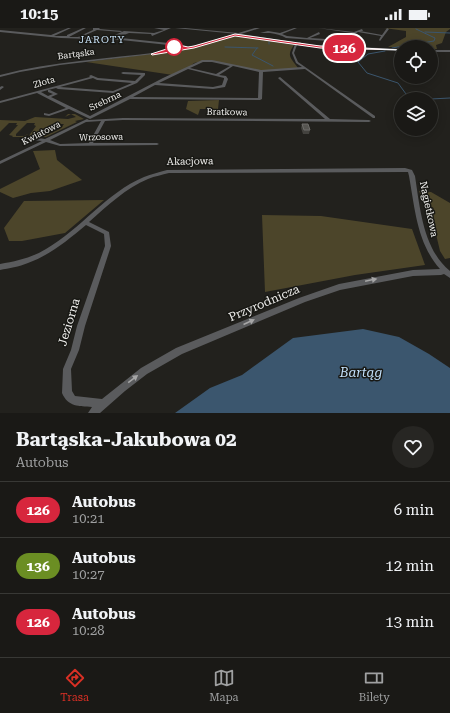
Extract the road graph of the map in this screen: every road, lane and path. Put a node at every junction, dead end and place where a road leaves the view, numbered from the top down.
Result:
1 (70, 28) edge
2 (85, 28) edge
3 (91, 28) edge
4 (130, 28) edge
5 (138, 28) edge
6 (155, 28) edge
7 (176, 28) edge
8 (258, 28) edge
9 (294, 28) edge
10 (319, 28) edge
11 (336, 28) edge
12 (97, 29) edge
13 (169, 29) edge
14 (388, 29) dead end
15 (333, 30) junction
16 (0, 31) edge
17 (123, 32) junction
18 (129, 32) junction
19 (159, 33) junction
20 (261, 33) dead end
21 (319, 33) dead end
22 (354, 33) junction
23 (155, 34) junction
24 (237, 34) junction
25 (280, 34) junction
26 (73, 36) junction
27 (383, 36) junction
28 (49, 37) junction
29 (66, 37) junction
30 (143, 37) junction
31 (131, 39) dead end
32 (307, 40) junction
33 (380, 40) dead end
34 (300, 44) junction
35 (182, 47) junction
36 (187, 48) junction
37 (394, 50) edge
38 (438, 52) edge
39 (450, 52) edge
40 (156, 54) junction
41 (233, 65) junction
42 (188, 68) junction
43 (304, 68) junction
44 (261, 71) junction
45 (216, 75) junction
46 (0, 76) edge
47 (141, 77) junction
48 (280, 78) dead end
49 (134, 83) dead end
50 (156, 84) junction
51 (56, 88) junction
52 (49, 91) dead end
53 (38, 92) junction
54 (47, 97) junction
55 (131, 98) junction
56 (0, 102) edge
57 (5, 104) dead end
58 (69, 108) junction
59 (45, 114) dead end
60 (374, 117) dead end
61 (90, 118) junction
62 (84, 121) junction
63 (101, 121) junction
64 (329, 121) junction
65 (369, 121) dead end
66 (34, 139) dead end
67 (47, 140) junction
68 (156, 144) dead end
69 (90, 145) junction
70 (0, 163) edge
71 (410, 171) joint
72 (86, 222) junction
73 (0, 267) edge
74 (447, 273) edge
75 (102, 404) junction
76 (94, 413) edge

1 - 28 street
2 - 29 street
3 - 12 street
3 - 26 street
4 - 17 street
5 - 18 street
6 - 13 street
7 - 24 street
8 - 24 street, Bartąska
9 - 25 street
10 - 15 street
11 - 15 street
12 - 17 street
12 - 26 street
13 - 19 street
14 - 27 street
15 - 22 street
16 - 28 street
17 - 18 street
17 - 18 street
18 - 30 street
19 - 23 street
19 - 30 street
20 - 25 street
21 - 32 street
22 - 27 street
22 - 32 street
23 - 30 street
23 - 30 street
24 - 34 street
24 - 36 street, Bartąska
25 - 32 street
26 - 29 street
27 - 33 street
28 - 29 street
29 - 30 street
30 - 31 street
30 - 35 street
34 - 37 street
34 - 43 street
35 - 36 street, Bartąska
35 - 40 street, Bartąska
36 - 40 street, Bartąska
38 - 39 street
40 - 46 street, Bartąska
41 - 42 street, Srebrna
41 - 44 street
41 - 45 street
42 - 45 street
42 - 50 street, Srebrna
43 - 44 street
43 - 60 street
44 - 55 street
45 - 50 street
47 - 47 street
47 - 51 street, Złota
48 - 64 street
49 - 51 street
50 - 55 street, Srebrna
51 - 53 street, Złota
52 - 54 street
53 - 54 street, Srebrna
53 - 56 street, Złota
54 - 58 street, Srebrna
55 - 61 street, Srebrna
56 - 57 street
58 - 59 street
58 - 61 street, Srebrna
61 - 62 street, Kwiatowa
62 - 63 street
62 - 67 street, Kwiatowa
63 - 64 street
63 - 69 street
64 - 65 street
66 - 67 street, Wrzosowa
67 - 69 street, Wrzosowa
67 - 70 street, Kwiatowa
68 - 69 street, Wrzosowa
71 - 72 street, Akacjowa
71 - 74 street, Nagietkowa
72 - 73 street, Akacjowa
72 - 75 street, Jeziorna
75 -> 74 street, Przyrodnicza
75 - 76 street

